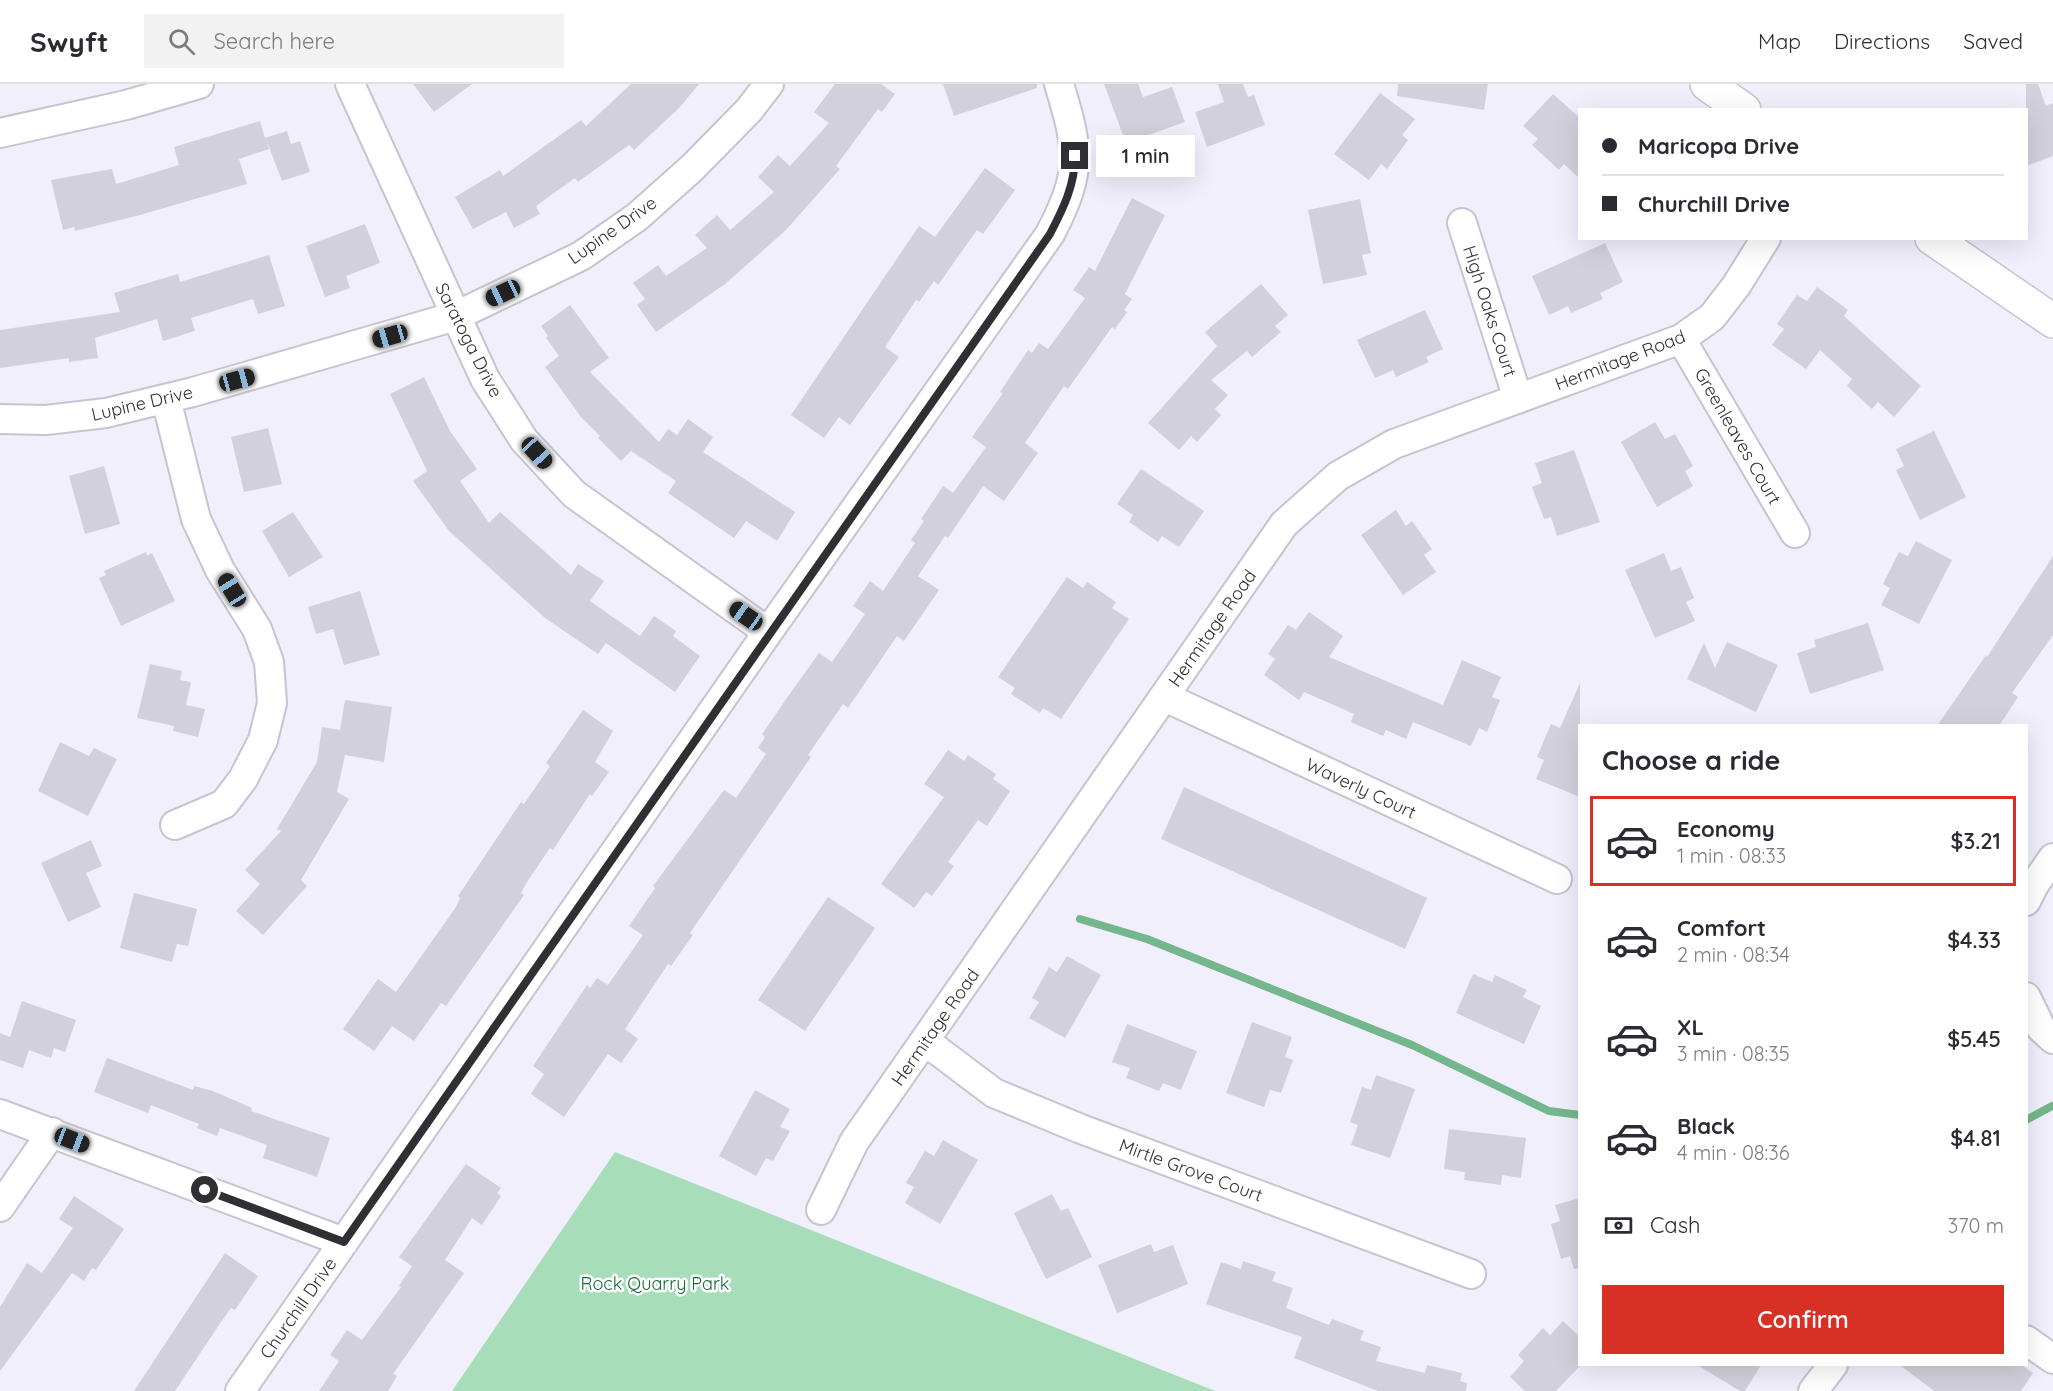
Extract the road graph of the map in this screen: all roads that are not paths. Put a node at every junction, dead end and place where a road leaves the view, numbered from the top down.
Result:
1 (199, 84) edge
2 (350, 84) edge
3 (769, 84) edge
4 (1059, 84) edge
5 (1707, 84) edge
6 (1741, 108) edge
7 (0, 133) edge
8 (1462, 223) dead end
9 (1765, 240) edge
10 (1935, 240) edge
11 (456, 316) junction
12 (2053, 321) edge
13 (1682, 339) junction
14 (166, 399) junction
15 (1518, 399) junction
16 (0, 419) edge
17 (1795, 533) dead end
18 (768, 632) junction
19 (1165, 698) junction
20 (175, 825) dead end
21 (2053, 858) edge
22 (1557, 879) dead end
23 (2028, 897) edge
24 (2028, 1001) edge
25 (2053, 1039) edge
26 (925, 1041) junction
27 (0, 1114) edge
28 (52, 1132) junction
29 (0, 1207) edge
30 (821, 1210) dead end
31 (344, 1242) junction
32 (1471, 1274) dead end
33 (2028, 1341) edge
34 (2053, 1359) edge
35 (1832, 1366) edge
36 (240, 1391) edge
37 (1813, 1391) edge

1 - 7 street
2 - 11 street, Saratoga Drive
3 - 11 street, Lupine Drive
4 - 18 street, Churchill Drive
5 - 6 street
8 - 15 street, High Oaks Court
9 - 13 street, Hermitage Road
10 - 12 street
11 - 14 street, Lupine Drive
11 - 18 street, Saratoga Drive
13 - 15 street, Hermitage Road
13 - 17 street, Greenleaves Court
14 - 16 street, Lupine Drive
14 - 20 street
15 - 19 street, Hermitage Road
18 - 31 street, Churchill Drive
19 - 22 street, Waverly Court
19 - 26 street, Hermitage Road
21 - 23 street
24 - 25 street
26 - 30 street, Hermitage Road
26 - 32 street, Mirtle Grove Court
27 - 28 street
28 - 29 street
28 - 31 street
31 - 36 street, Churchill Drive
33 - 34 street
35 - 37 street

